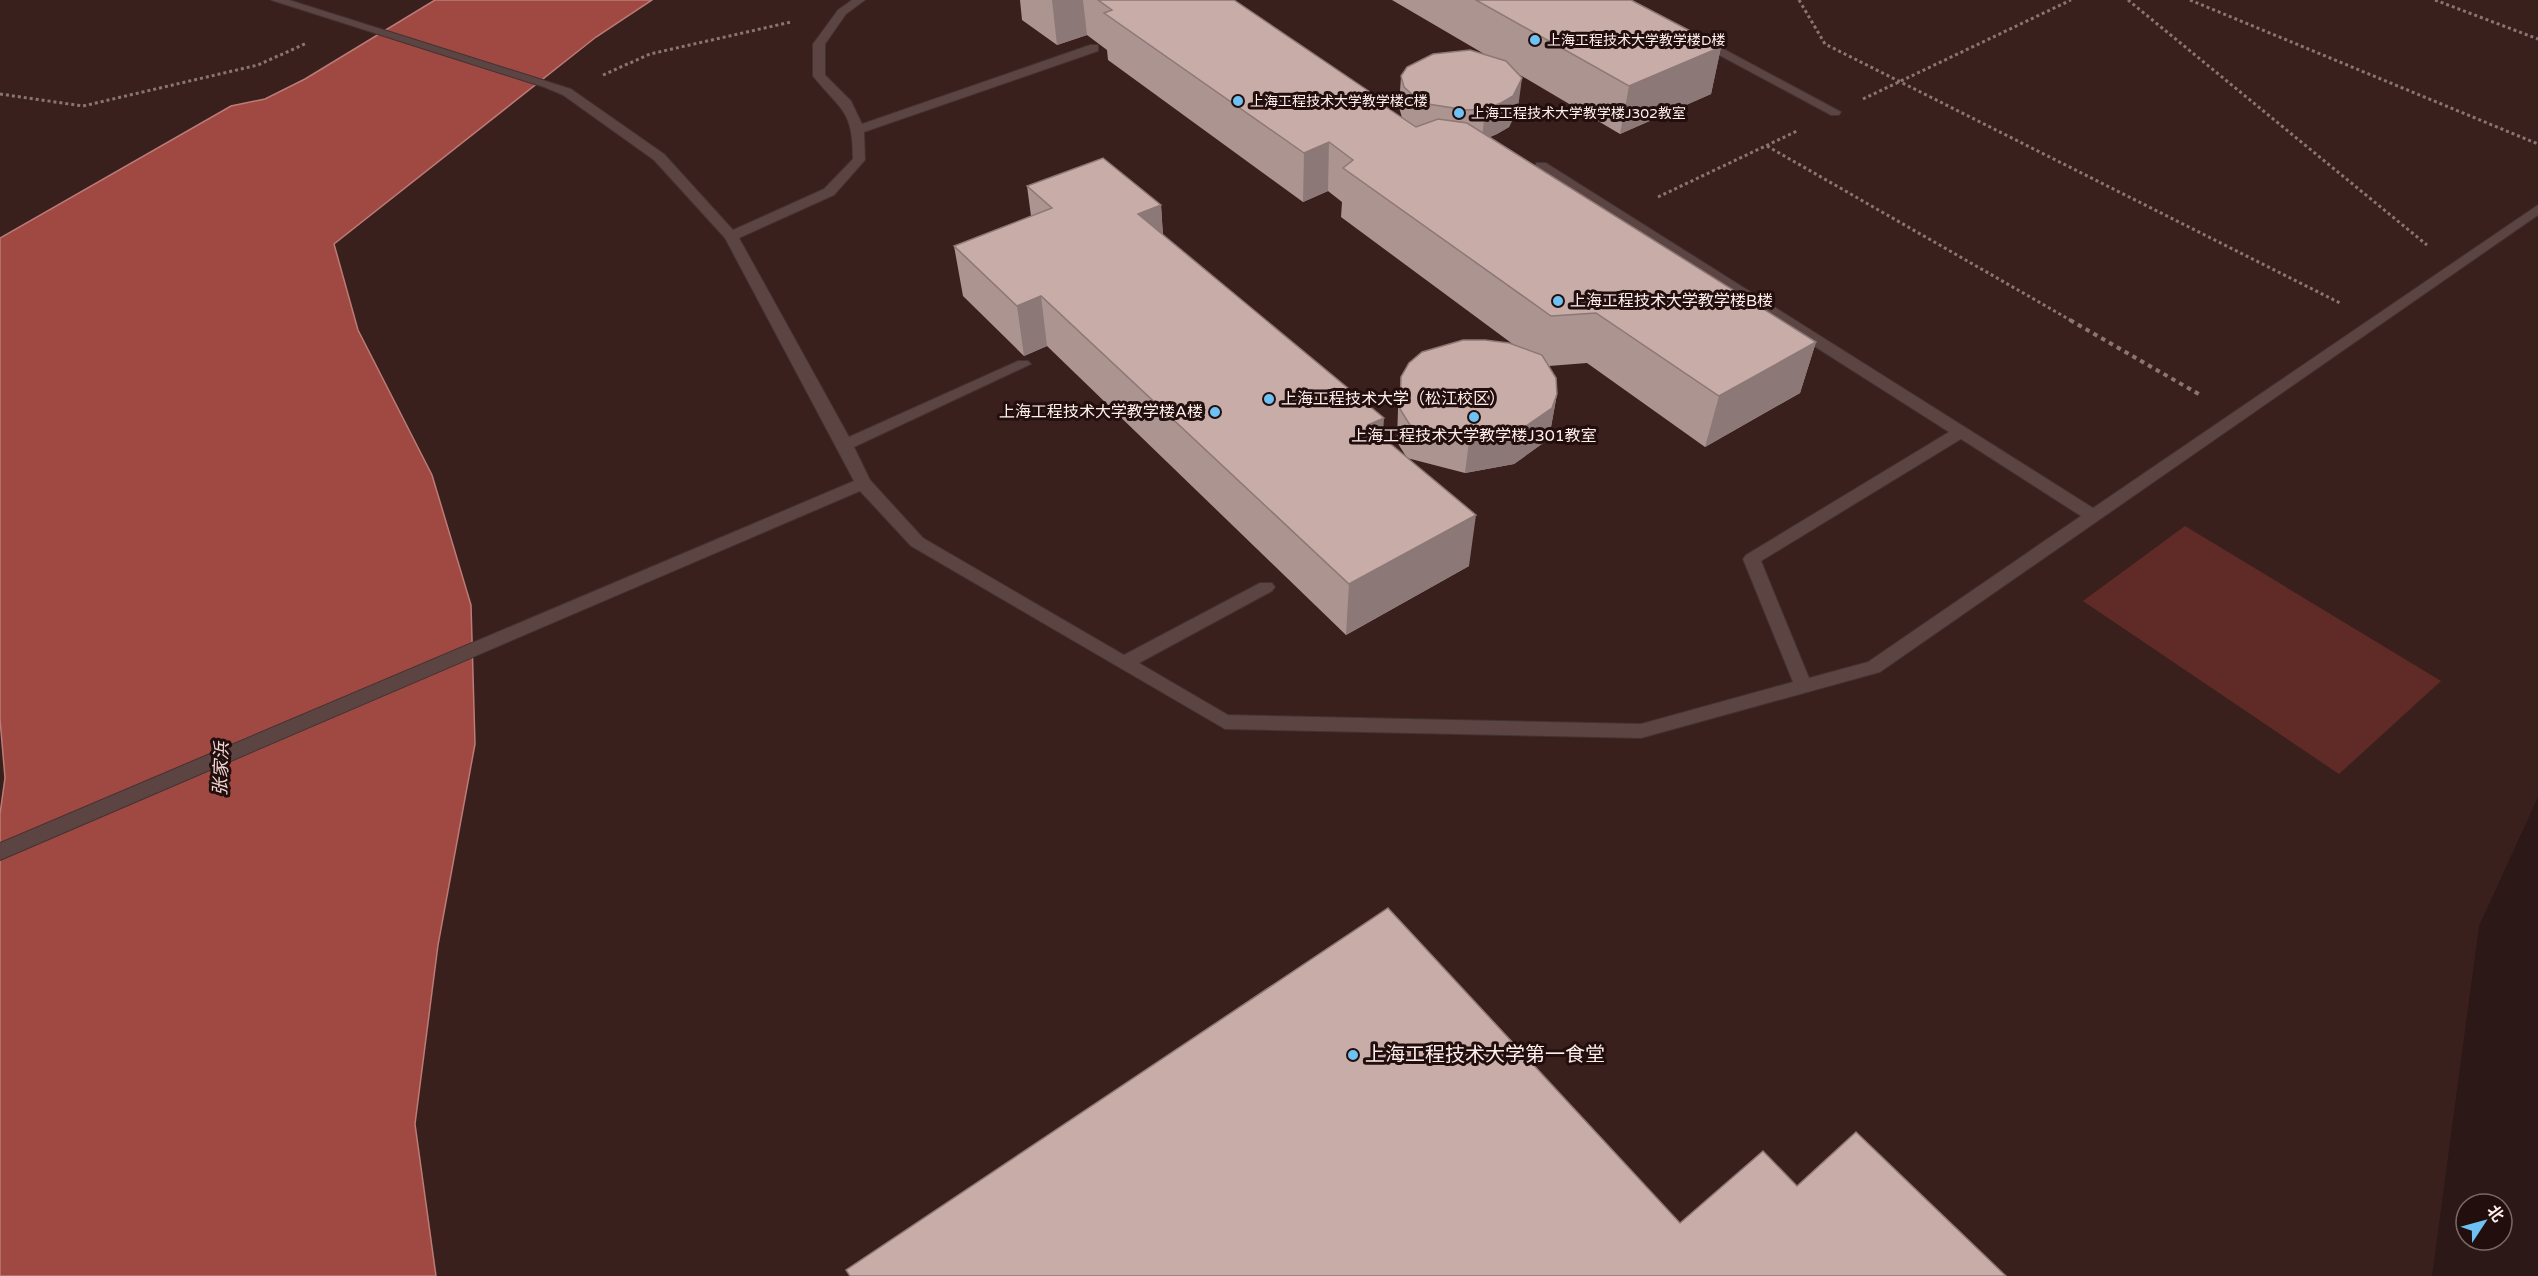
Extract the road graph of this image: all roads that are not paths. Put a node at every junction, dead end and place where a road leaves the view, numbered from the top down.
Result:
1 (277, 0) edge
2 (859, 0) edge
3 (1687, 34) edge
4 (1094, 48) dead end
5 (1835, 112) dead end
6 (860, 129) junction
7 (1541, 165) dead end
8 (2538, 209) edge
9 (731, 236) junction
10 (1023, 364) dead end
11 (1961, 432) junction
12 (845, 444) junction
13 (863, 483) junction
14 (2093, 516) junction
15 (1266, 587) dead end
16 (1124, 663) junction
17 (1804, 687) junction
18 (0, 852) edge

1 - 9 lane
2 - 6 lane
3 - 5 lane
4 - 6 lane
6 - 9 lane
7 - 11 lane
8 - 14 lane
9 - 12 lane
10 - 12 lane
11 - 14 lane
11 - 17 lane
12 - 13 lane
13 - 16 lane
13 - 18 lane
14 - 17 lane
15 - 16 lane
16 - 17 lane

